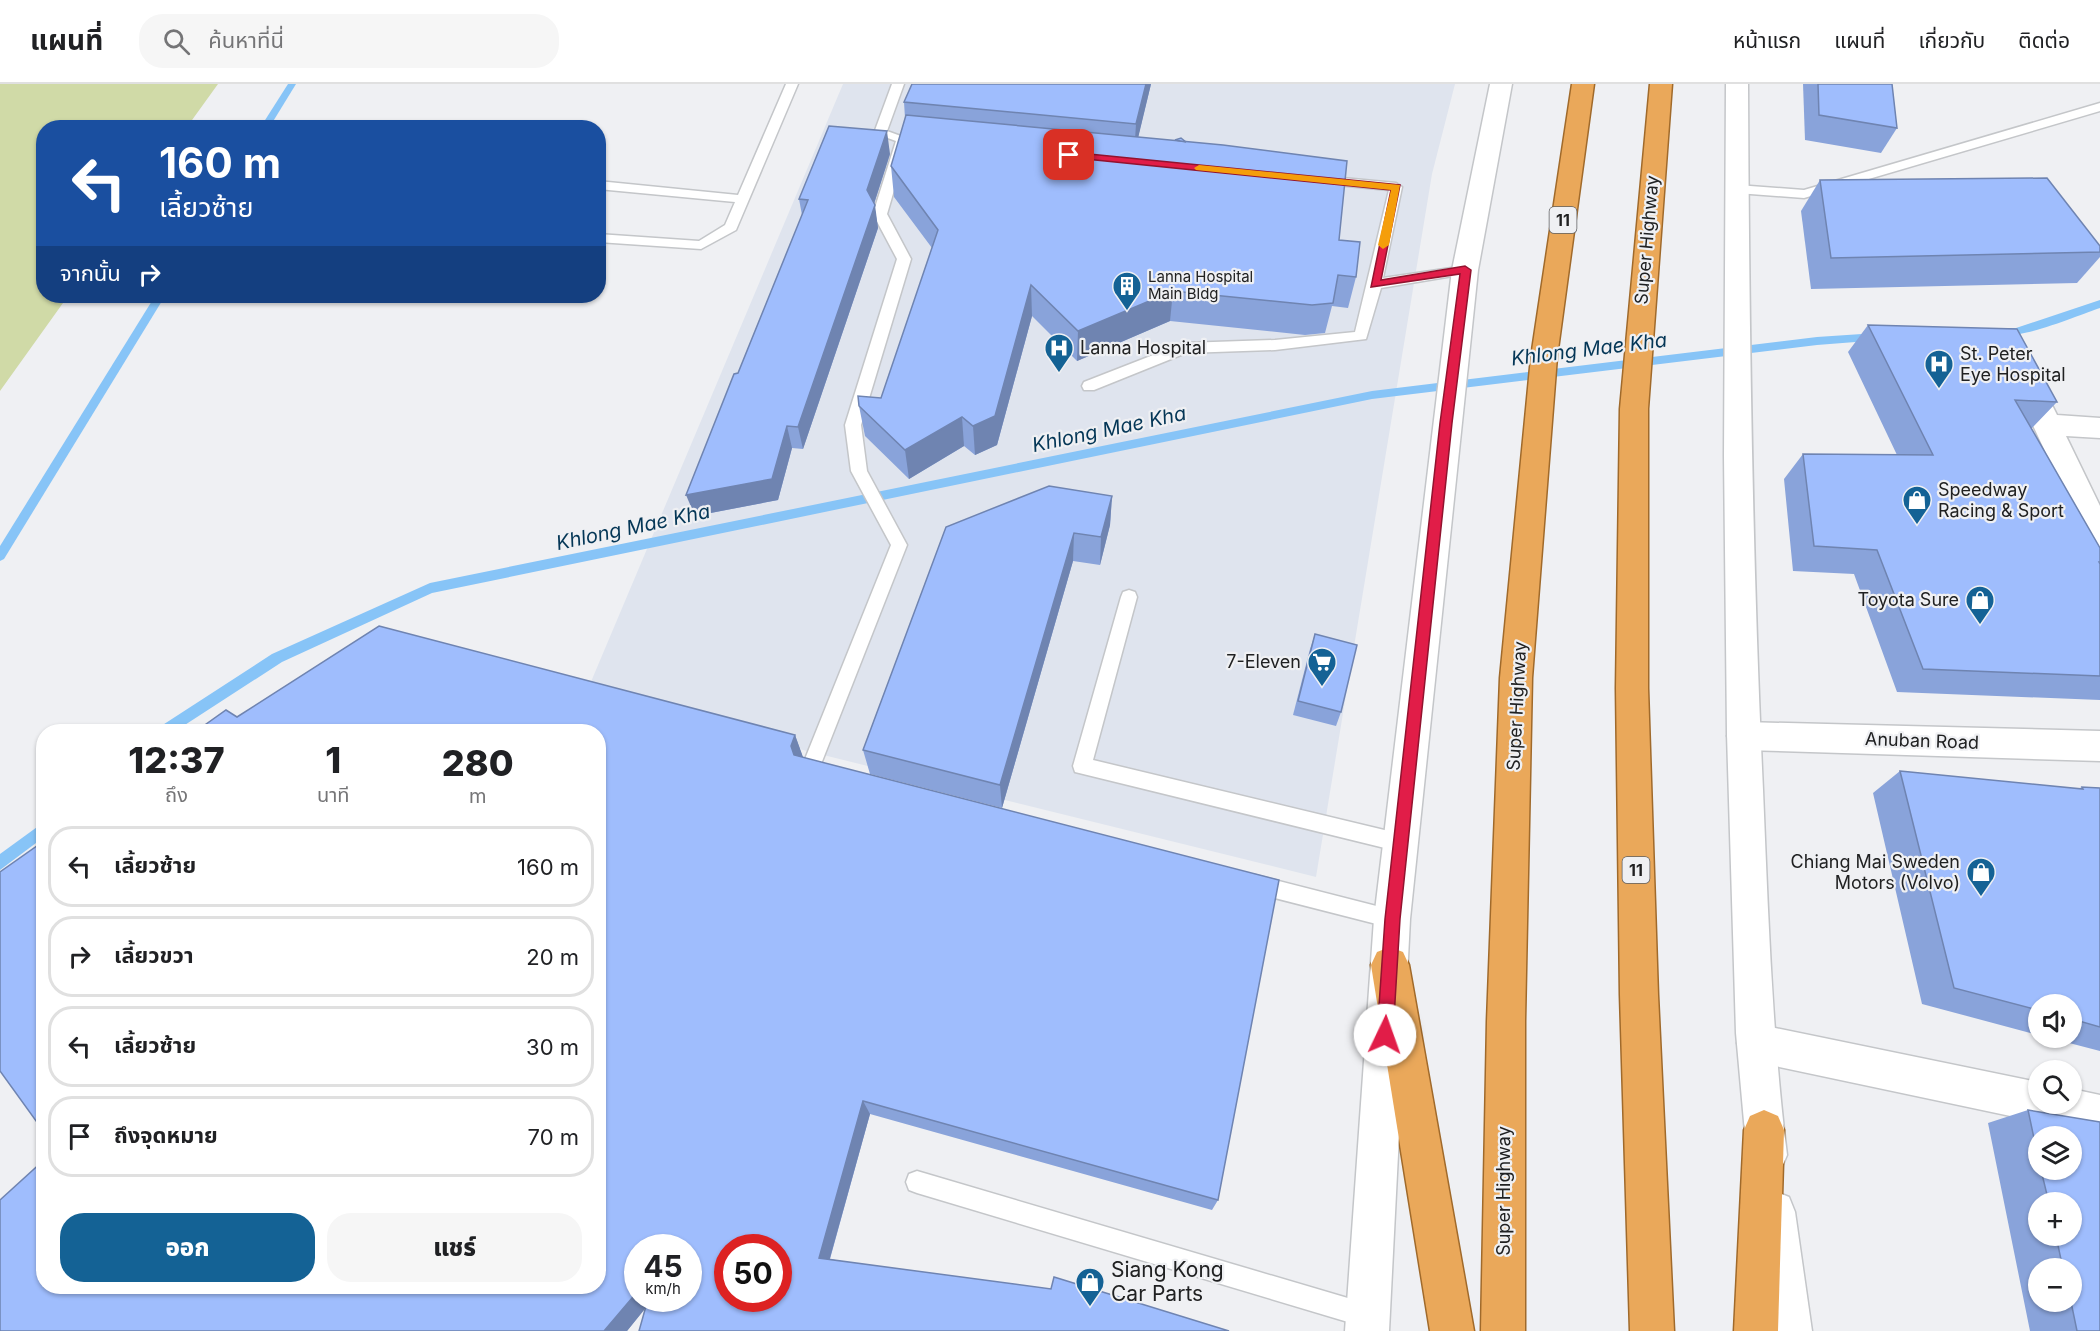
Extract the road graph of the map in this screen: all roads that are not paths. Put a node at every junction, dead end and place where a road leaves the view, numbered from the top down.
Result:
1 (792, 84) edge
2 (898, 84) edge
3 (1501, 84) edge
4 (1583, 84) edge
5 (1661, 84) edge
6 (1737, 84) edge
7 (2100, 107) edge
8 (1307, 178) edge
9 (606, 186) edge
10 (1737, 189) junction
11 (743, 200) junction
12 (606, 238) edge
13 (1465, 270) junction
14 (1375, 284) junction
15 (2015, 358) edge
16 (1089, 386) dead end
17 (2047, 425) junction
18 (2100, 428) edge
19 (2100, 537) edge
20 (1129, 597) dead end
21 (1744, 736) junction
22 (2100, 746) edge
23 (844, 778) edge
24 (1401, 843) junction
25 (1232, 878) edge
26 (1392, 919) junction
27 (1390, 965) junction
28 (1756, 1043) junction
29 (2028, 1100) edge
30 (2082, 1111) edge
31 (2100, 1115) edge
32 (1764, 1130) junction
33 (917, 1182) dead end
34 (1368, 1323) edge
35 (1452, 1331) edge
36 (1503, 1331) edge
37 (1652, 1331) edge
38 (1756, 1331) edge
39 (1790, 1331) edge

1 - 11 lane
2 - 23 lane
3 - 13 main road
4 - 36 highway, Super Highway / 11
5 - 37 highway, Super Highway / 11
6 - 10 main road
7 - 10 lane
8 - 14 lane
9 - 11 lane
10 - 21 main road
11 - 12 lane
13 - 14 lane
13 - 24 main road
14 - 16 lane
15 - 17 main road
17 - 18 main road
17 - 19 main road
20 - 24 lane
21 - 22 main road, Anuban Road
21 - 28 main road
24 - 26 main road
25 - 26 lane
26 - 27 main road
27 - 34 main road
27 - 35 highway
28 - 29 main road
28 - 32 main road
30 - 31 main road
32 - 38 highway
32 - 39 main road
33 - 34 lane

